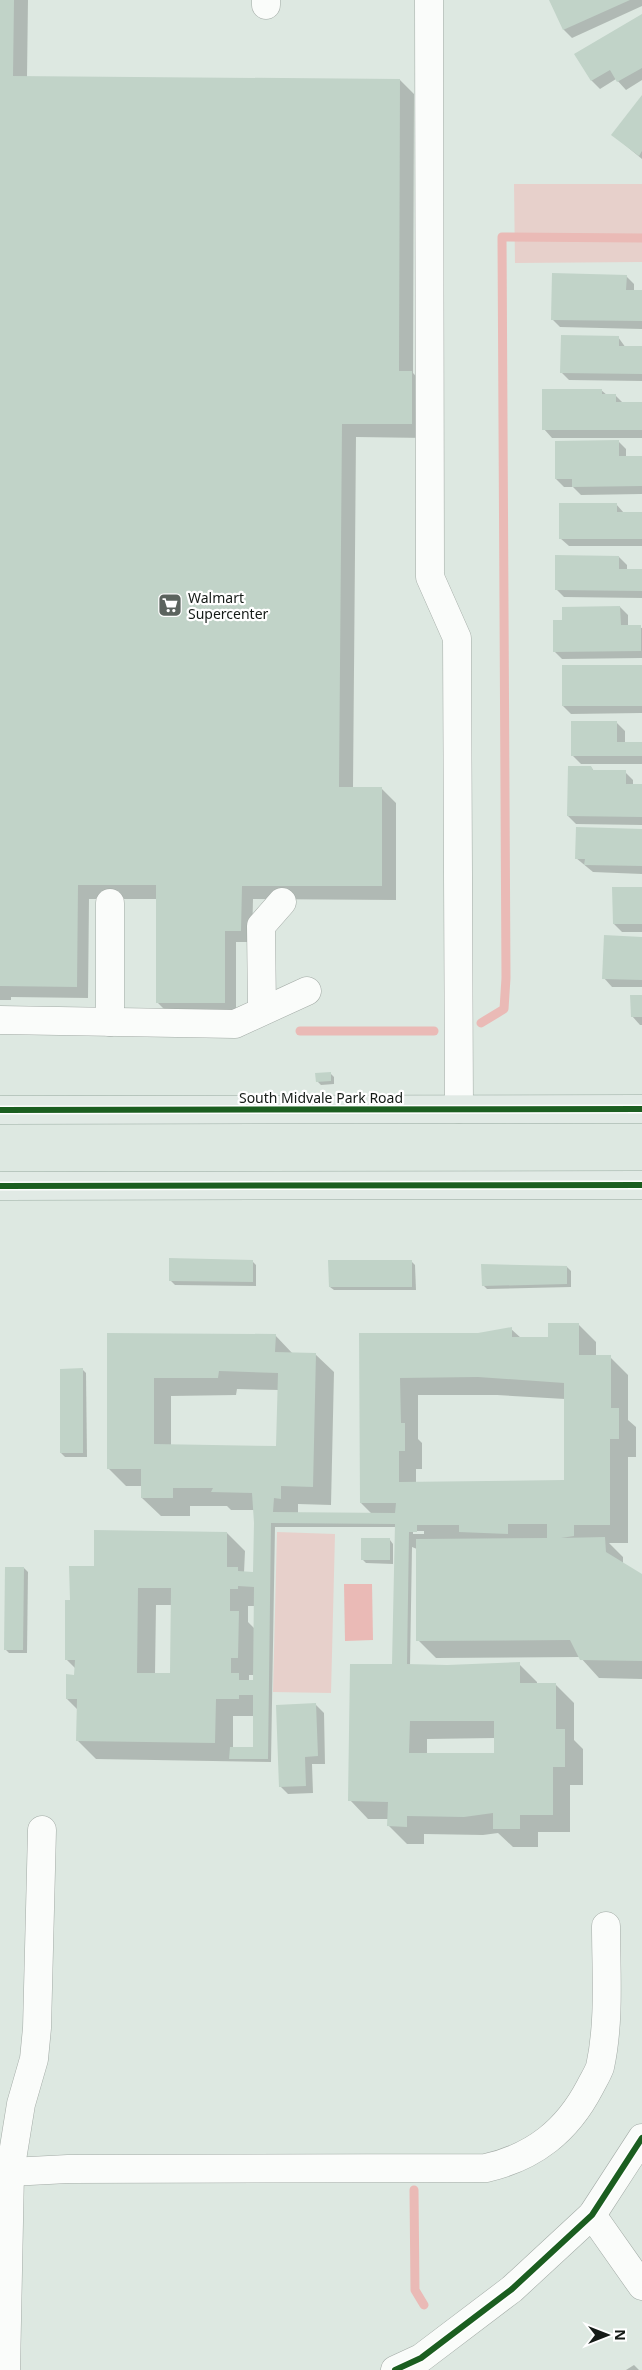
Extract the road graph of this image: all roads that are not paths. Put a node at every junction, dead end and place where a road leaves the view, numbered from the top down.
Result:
1 (429, 0) edge
2 (282, 902) dead end
3 (110, 903) dead end
4 (307, 991) dead end
5 (262, 1011) junction
6 (0, 1020) edge
7 (110, 1022) junction
8 (459, 1109) junction
9 (642, 1109) edge
10 (0, 1110) edge
11 (642, 1185) edge
12 (0, 1186) edge
13 (42, 1830) dead end
14 (606, 1926) dead end
15 (642, 2138) edge
16 (10, 2172) junction
17 (592, 2215) junction
18 (642, 2286) edge
19 (6, 2370) edge
20 (395, 2370) edge

1 - 8 street
2 - 5 street
3 - 7 street
4 - 5 street
5 - 7 street
6 - 7 street
8 - 9 main road, South Midvale Park Road
8 - 10 main road, South Midvale Park Road
11 - 12 main road
13 - 16 street
14 - 16 street
15 - 17 street
16 - 19 street
17 - 18 street
17 - 20 street

